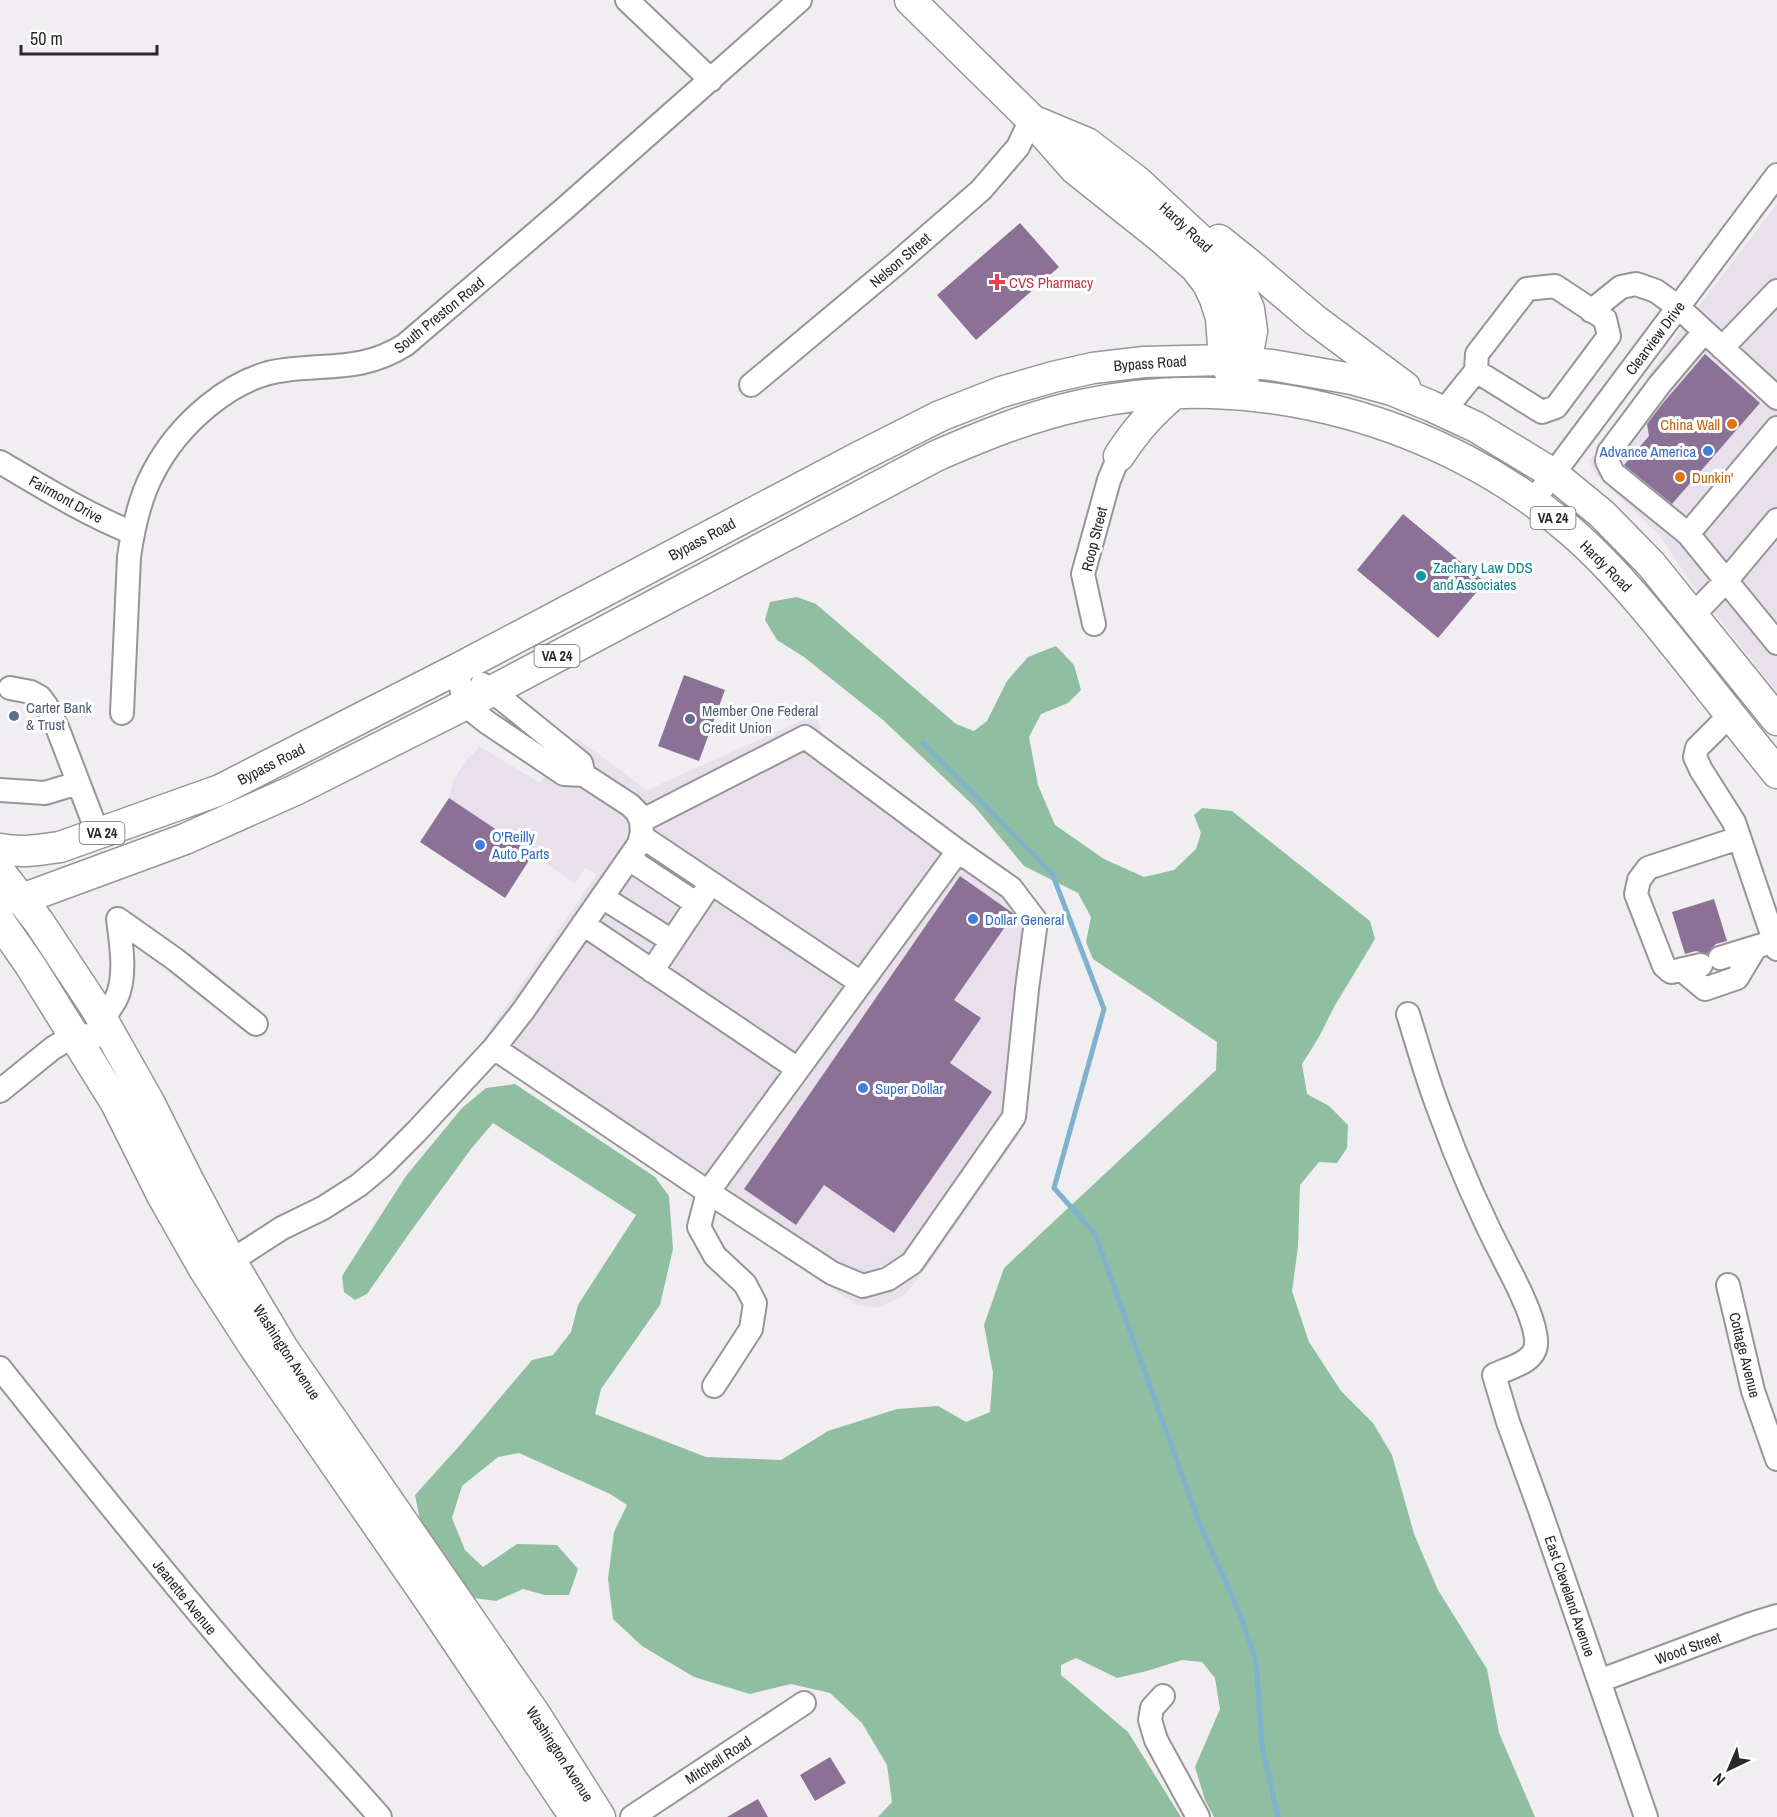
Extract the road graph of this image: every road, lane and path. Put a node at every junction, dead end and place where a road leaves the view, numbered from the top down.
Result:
1 (627, 0) edge
2 (800, 0) edge
3 (910, 0) edge
4 (711, 80) junction
5 (1031, 119) junction
6 (1777, 174) edge
7 (1138, 182) junction
8 (1548, 287) junction
9 (1777, 291) edge
10 (1678, 307) junction
11 (1591, 311) junction
12 (1506, 328) junction
13 (1704, 332) junction
14 (1722, 348) junction
15 (1235, 361) junction
16 (1476, 371) junction
17 (751, 385) dead end
18 (1773, 386) edge
19 (1175, 393) junction
20 (1241, 394) junction
21 (1086, 404) junction
22 (1437, 409) junction
23 (1777, 428) edge
24 (1119, 456) junction
25 (0, 462) edge
26 (1552, 474) junction
27 (1533, 501) junction
28 (1777, 520) edge
29 (133, 533) junction
30 (1688, 534) junction
31 (1726, 581) junction
32 (1694, 614) junction
33 (1094, 624) dead end
34 (1777, 643) edge
35 (457, 669) junction
36 (10, 688) dead end
37 (492, 691) junction
38 (465, 705) junction
39 (122, 713) dead end
40 (1730, 715) junction
41 (1777, 720) edge
42 (1777, 773) edge
43 (584, 775) junction
44 (78, 783) junction
45 (0, 790) edge
46 (201, 797) junction
47 (641, 828) junction
48 (98, 834) junction
49 (1740, 838) junction
50 (0, 849) edge
51 (957, 851) junction
52 (629, 859) junction
53 (711, 882) junction
54 (6, 888) edge
55 (602, 897) junction
56 (697, 904) junction
57 (0, 922) edge
58 (583, 924) junction
59 (672, 941) junction
60 (1769, 946) edge
61 (1701, 964) junction
62 (652, 971) junction
63 (861, 983) junction
64 (1408, 1014) dead end
65 (256, 1024) dead end
66 (108, 1027) junction
67 (75, 1035) junction
68 (494, 1048) junction
69 (798, 1069) junction
70 (0, 1091) edge
71 (708, 1192) junction
72 (231, 1261) junction
73 (1728, 1285) dead end
74 (0, 1368) edge
75 (714, 1386) dead end
76 (1777, 1459) edge
77 (1777, 1616) edge
78 (1599, 1681) junction
79 (1163, 1696) dead end
80 (804, 1703) dead end
81 (380, 1817) edge
82 (575, 1817) edge
83 (600, 1817) edge
84 (632, 1817) edge
85 (1198, 1817) edge
86 (1646, 1817) edge

1 - 4 street
2 - 4 street, South Preston Road
3 - 5 main road, Hardy Road
4 - 29 street, South Preston Road
5 - 7 main road, Hardy Road
5 - 15 main road, Hardy Road
5 - 17 street, Nelson Street
6 - 10 street, Clearview Drive
7 - 15 main road, Hardy Road
7 - 22 main road
8 - 11 street
8 - 12 street
8 - 12 street
9 - 14 street
10 - 11 street
10 - 13 street
10 - 26 street, Clearview Drive
11 - 16 street
12 - 16 street
13 - 14 street
13 - 30 street
14 - 18 street
15 - 20 main road, Hardy Road
15 - 22 main road, Bypass Road / VA 24
15 - 35 main road, Bypass Road / VA 24
16 - 22 street
19 - 20 main road, VA 24
19 - 21 main road, VA 24
19 - 24 main road
20 - 27 main road, Hardy Road / VA 24
21 - 24 main road
21 - 37 main road, VA 24
22 - 26 main road, VA 24
23 - 30 street
24 - 33 street, Roop Street
25 - 29 street, Fairmont Drive
26 - 27 street, Clearview Drive
26 - 32 main road, VA 24
27 - 40 main road, Hardy Road / VA 24
28 - 31 street
29 - 39 street, South Preston Road
30 - 31 street
31 - 32 street
31 - 34 street
32 - 41 main road, VA 24
35 - 37 street
35 - 38 street
35 - 46 main road, Bypass Road / VA 24
36 - 44 street
37 - 38 main road, VA 24
37 - 43 street
38 - 43 street
38 - 54 main road, VA 24
40 - 42 main road, Hardy Road / VA 24
40 - 49 street
43 - 47 street
44 - 45 street
44 - 48 street
46 - 48 main road, Bypass Road / VA 24
46 - 54 main road
47 - 51 street
47 - 52 street
47 - 53 street
48 - 50 main road, Bypass Road / VA 24
49 - 60 street
49 - 61 street
51 - 63 street
51 - 71 street
52 - 55 street
52 - 56 street
53 - 56 street
53 - 63 street
54 - 66 main road, Washington Avenue
55 - 58 street
55 - 59 street
56 - 59 street
57 - 67 main road, Washington Avenue
58 - 62 street
58 - 68 street
59 - 62 street
60 - 61 street
60 - 61 street
62 - 69 street
63 - 69 street
64 - 78 street, East Cleveland Avenue
65 - 66 street
66 - 67 street
66 - 72 main road, Washington Avenue
67 - 70 street
67 - 82 main road, Washington Avenue
68 - 71 street
68 - 72 street
69 - 71 street
71 - 75 street
72 - 83 main road, Washington Avenue
73 - 76 street, Cottage Avenue
74 - 81 street, Jeanette Avenue
77 - 78 street, Wood Street
78 - 86 street, East Cleveland Avenue
79 - 85 street
80 - 84 street, Mitchell Road

